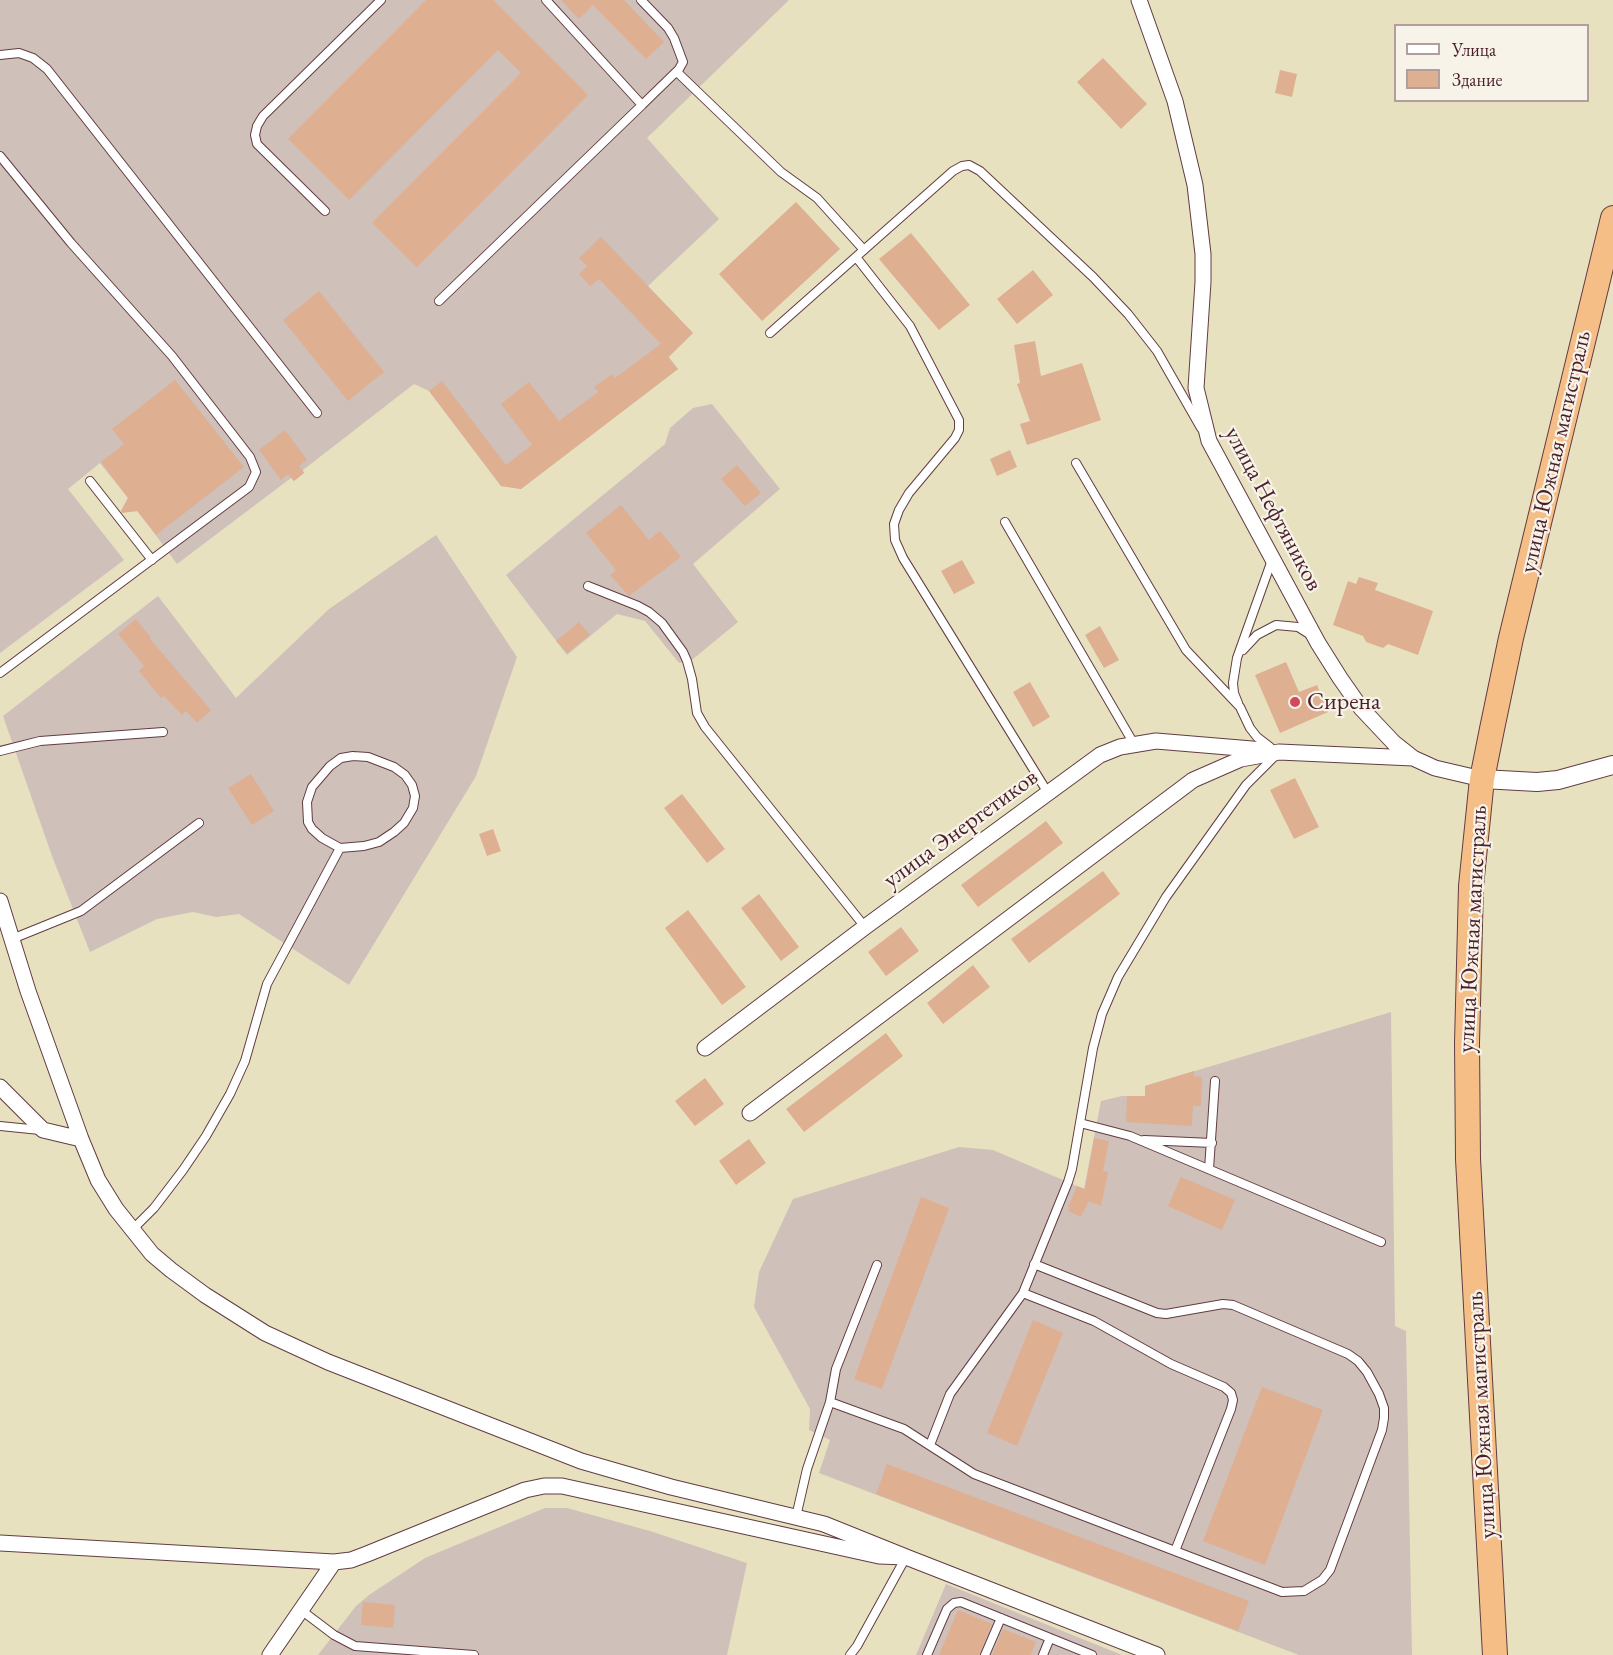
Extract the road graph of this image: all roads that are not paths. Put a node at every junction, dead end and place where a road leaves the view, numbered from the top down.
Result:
1 (381, 0) edge
2 (546, 0) edge
3 (641, 0) edge
4 (1139, 0) edge
5 (0, 55) edge
6 (677, 72) junction
7 (642, 105) junction
8 (0, 156) edge
9 (325, 211) dead end
10 (1613, 218) edge
11 (864, 250) junction
12 (856, 257) junction
13 (439, 301) dead end
14 (770, 333) dead end
15 (317, 412) dead end
16 (1209, 441) junction
17 (1076, 463) dead end
18 (90, 481) dead end
19 (1005, 522) dead end
20 (1272, 559) junction
21 (152, 560) junction
22 (588, 586) dead end
23 (1318, 643) junction
24 (1237, 658) junction
25 (0, 673) edge
26 (1240, 707) junction
27 (163, 732) dead end
28 (1134, 744) junction
29 (0, 751) edge
30 (1279, 752) junction
31 (1413, 758) junction
32 (1613, 765) edge
33 (1482, 779) junction
34 (1048, 793) junction
35 (200, 823) dead end
36 (340, 848) junction
37 (0, 901) edge
38 (865, 927) junction
39 (12, 939) junction
40 (705, 1048) dead end
41 (1215, 1081) dead end
42 (0, 1087) edge
43 (750, 1113) dead end
44 (1080, 1123) junction
45 (0, 1126) edge
46 (43, 1130) junction
47 (81, 1139) junction
48 (1138, 1139) junction
49 (1212, 1143) junction
50 (1209, 1169) junction
51 (132, 1230) junction
52 (1381, 1242) dead end
53 (1034, 1264) junction
54 (877, 1265) dead end
55 (1023, 1293) junction
56 (830, 1402) junction
57 (930, 1445) junction
58 (796, 1517) junction
59 (0, 1543) edge
60 (1175, 1551) junction
61 (906, 1557) junction
62 (334, 1562) junction
63 (301, 1610) junction
64 (1001, 1618) junction
65 (1050, 1638) junction
66 (270, 1655) edge
67 (474, 1655) edge
68 (850, 1655) edge
69 (927, 1655) edge
70 (985, 1655) edge
71 (1043, 1655) edge
72 (1092, 1655) edge
73 (1157, 1655) edge
74 (1495, 1655) edge

1 - 9 lane
2 - 7 lane
3 - 6 lane
4 - 16 street, улица Нефтяников
5 - 15 lane
6 - 7 lane
6 - 11 lane
7 - 13 lane
8 - 21 lane
10 - 33 highway, улица Южная магистраль
11 - 12 lane
11 - 16 lane
12 - 14 lane
12 - 34 lane
16 - 20 street, улица Нефтяников
17 - 26 lane
18 - 21 lane
19 - 28 lane
20 - 23 street, улица Нефтяников
20 - 24 lane
21 - 25 lane
22 - 38 lane
23 - 24 lane
23 - 31 street, улица Нефтяников
24 - 26 lane
26 - 30 lane
27 - 29 lane
28 - 30 street, улица Энергетиков
28 - 34 street, улица Энергетиков
30 - 31 street
30 - 43 street
30 - 44 lane
31 - 33 street, улица Нефтяников
32 - 33 street
33 - 74 highway, улица Южная магистраль
34 - 38 street, улица Энергетиков
35 - 39 lane
36 - 36 lane
36 - 51 lane
37 - 39 street
38 - 40 street, улица Энергетиков
39 - 47 street
41 - 49 lane
42 - 46 street
44 - 48 lane
44 - 53 lane
45 - 46 lane
46 - 47 street
47 - 51 street
48 - 49 lane
48 - 50 lane
49 - 50 lane
50 - 52 lane
51 - 58 street
53 - 55 lane
53 - 60 lane
54 - 56 lane
55 - 57 lane
55 - 60 lane
56 - 57 lane
56 - 58 lane
57 - 60 lane
58 - 61 street
59 - 62 street
61 - 62 street
61 - 68 lane
61 - 73 street
62 - 63 street
63 - 66 street
63 - 67 lane
64 - 65 lane
64 - 69 lane
64 - 70 lane
65 - 71 lane
65 - 72 lane

